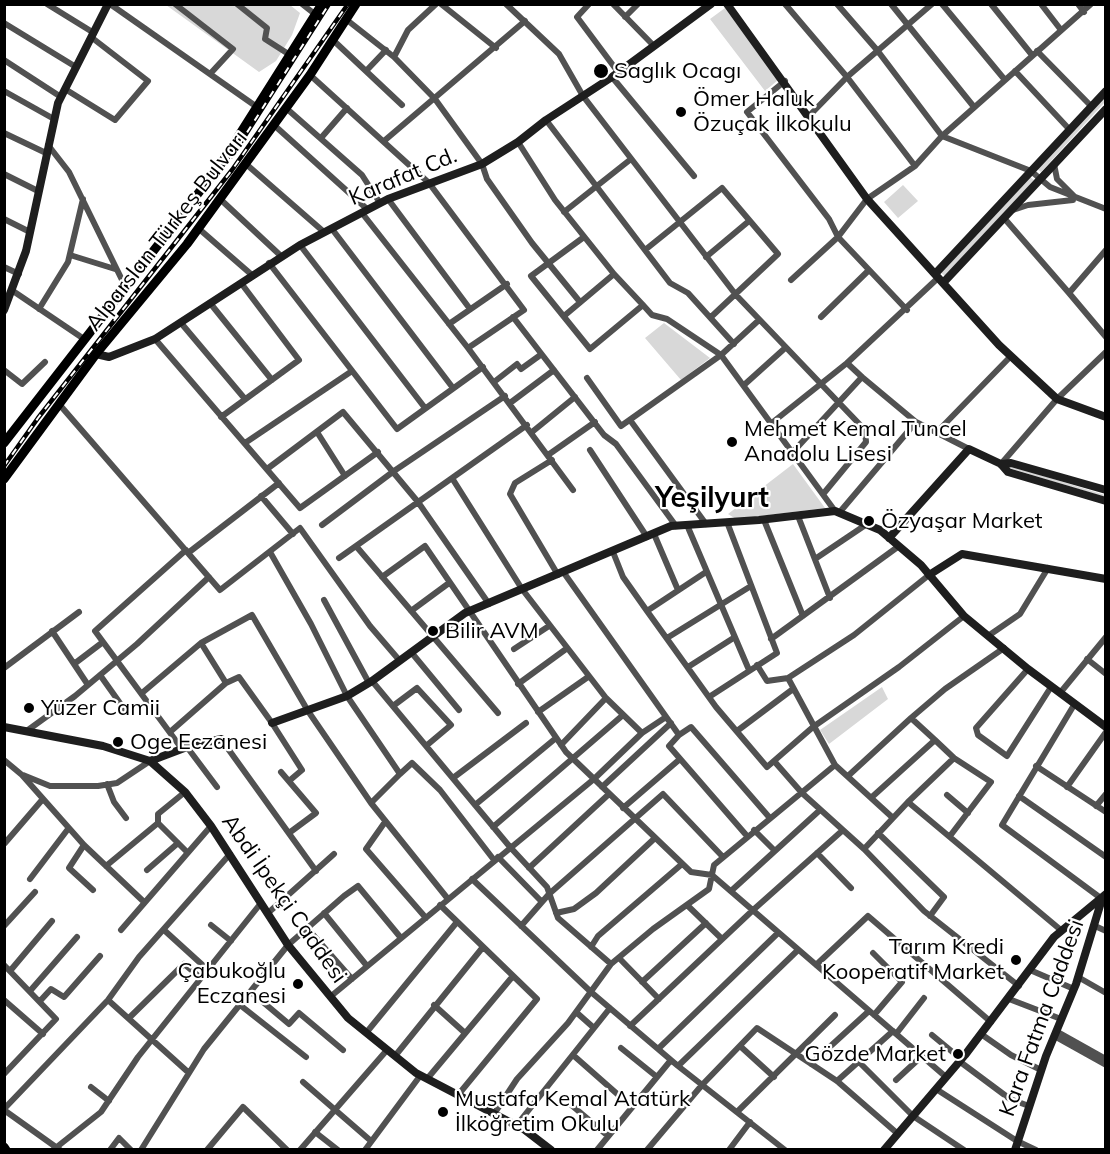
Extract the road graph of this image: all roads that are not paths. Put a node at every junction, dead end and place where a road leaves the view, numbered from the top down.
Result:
1 (47, 4) edge
2 (109, 4) edge
3 (175, 4) edge
4 (237, 4) edge
5 (302, 4) edge
6 (322, 4) edge
7 (356, 4) edge
8 (439, 4) edge
9 (506, 4) edge
10 (589, 4) edge
11 (613, 4) edge
12 (638, 4) edge
13 (727, 4) edge
14 (785, 4) edge
15 (837, 4) edge
16 (891, 4) edge
17 (932, 4) edge
18 (942, 4) edge
19 (991, 4) edge
20 (1041, 4) edge
21 (1078, 4) edge
22 (1091, 4) edge
23 (709, 5) edge
24 (1084, 12) junction
25 (316, 15) junction
26 (625, 17) junction
27 (347, 20) junction
28 (525, 21) junction
29 (4, 23) edge
30 (907, 25) junction
31 (1061, 30) junction
32 (92, 35) junction
33 (334, 41) junction
34 (654, 46) junction
35 (495, 48) junction
36 (386, 50) junction
37 (877, 50) junction
38 (1034, 53) junction
39 (290, 56) junction
40 (394, 57) junction
41 (4, 60) edge
42 (76, 67) junction
43 (367, 70) junction
44 (1015, 71) junction
45 (210, 74) junction
46 (615, 74) junction
47 (310, 75) junction
48 (847, 77) junction
49 (1005, 80) junction
50 (784, 81) junction
51 (1106, 91) edge
52 (4, 92) edge
53 (63, 93) junction
54 (583, 96) junction
55 (435, 99) junction
56 (402, 105) dead end
57 (1091, 106) junction
58 (257, 107) junction
59 (286, 108) junction
60 (347, 108) junction
61 (974, 108) junction
62 (1106, 109) edge
63 (809, 116) junction
64 (54, 118) junction
65 (546, 120) junction
66 (274, 125) junction
67 (1069, 129) junction
68 (4, 133) edge
69 (942, 136) junction
70 (321, 138) junction
71 (384, 141) junction
72 (518, 142) junction
73 (47, 149) junction
74 (631, 159) junction
75 (246, 164) junction
76 (482, 164) junction
77 (1054, 164) junction
78 (915, 166) junction
79 (1031, 171) junction
80 (4, 174) edge
81 (694, 176) dead end
82 (1040, 179) junction
83 (429, 183) junction
84 (595, 186) junction
85 (38, 191) junction
86 (83, 198) junction
87 (219, 198) junction
88 (1080, 199) junction
89 (867, 200) junction
90 (384, 201) junction
91 (1106, 209) edge
92 (365, 211) junction
93 (564, 212) junction
94 (1007, 214) junction
95 (4, 219) edge
96 (749, 221) junction
97 (679, 223) junction
98 (198, 228) junction
99 (328, 230) junction
100 (30, 232) junction
101 (584, 237) junction
102 (838, 237) junction
103 (300, 245) junction
104 (645, 250) junction
105 (1106, 250) edge
106 (70, 255) junction
107 (281, 256) junction
108 (706, 257) junction
109 (269, 263) junction
110 (548, 263) junction
111 (4, 267) edge
112 (116, 269) junction
113 (868, 272) junction
114 (19, 274) junction
115 (614, 274) junction
116 (252, 275) junction
117 (938, 278) junction
118 (791, 280) dead end
119 (241, 283) junction
120 (507, 284) junction
121 (125, 286) junction
122 (13, 291) junction
123 (1069, 294) junction
124 (736, 295) junction
125 (580, 302) junction
126 (210, 303) junction
127 (643, 305) junction
128 (5, 306) edge
129 (39, 309) junction
130 (470, 309) junction
131 (907, 310) junction
132 (564, 316) junction
133 (513, 317) junction
134 (711, 317) junction
135 (821, 317) dead end
136 (759, 320) junction
137 (181, 323) junction
138 (449, 324) junction
139 (1106, 337) edge
140 (84, 339) junction
141 (154, 339) junction
142 (734, 344) junction
143 (468, 348) junction
144 (784, 349) junction
145 (1106, 352) edge
146 (96, 354) junction
147 (539, 356) dead end
148 (721, 356) junction
149 (1011, 356) junction
150 (45, 362) dead end
151 (847, 363) junction
152 (483, 367) junction
153 (4, 370) edge
154 (554, 370) junction
155 (352, 371) junction
156 (862, 377) junction
157 (587, 378) dead end
158 (272, 380) junction
159 (494, 382) junction
160 (744, 385) junction
161 (820, 385) junction
162 (453, 388) junction
163 (505, 396) junction
164 (575, 397) junction
165 (245, 399) junction
166 (1057, 399) junction
167 (837, 402) junction
168 (510, 403) junction
169 (59, 404) junction
170 (425, 408) junction
171 (221, 417) junction
172 (1105, 417) edge
173 (630, 420) junction
174 (595, 422) junction
175 (773, 422) junction
176 (916, 422) junction
177 (527, 425) junction
178 (317, 432) junction
179 (532, 432) junction
180 (937, 432) junction
181 (4, 443) edge
182 (245, 443) junction
183 (969, 449) junction
184 (590, 450) dead end
185 (378, 452) junction
186 (793, 452) junction
187 (550, 458) junction
188 (1001, 464) junction
189 (267, 469) junction
190 (393, 471) junction
191 (345, 476) junction
192 (4, 478) edge
193 (453, 478) junction
194 (279, 483) junction
195 (573, 490) dead end
196 (1106, 490) edge
197 (824, 493) junction
198 (261, 496) junction
199 (1106, 501) edge
200 (418, 502) junction
201 (837, 512) junction
202 (798, 516) junction
203 (764, 520) junction
204 (727, 522) junction
205 (706, 524) junction
206 (867, 524) junction
207 (322, 525) dead end
208 (687, 525) junction
209 (676, 526) junction
210 (293, 534) junction
211 (651, 535) junction
212 (889, 538) junction
213 (356, 546) junction
214 (899, 546) junction
215 (187, 551) junction
216 (270, 552) junction
217 (613, 552) junction
218 (339, 558) dead end
219 (815, 560) junction
220 (1048, 568) junction
221 (706, 572) junction
222 (561, 574) junction
223 (929, 575) junction
224 (209, 577) junction
225 (382, 577) junction
226 (1106, 579) edge
227 (449, 583) junction
228 (751, 586) junction
229 (522, 589) junction
230 (678, 590) junction
231 (830, 598) junction
232 (324, 600) dead end
233 (489, 604) junction
234 (721, 605) junction
235 (411, 611) junction
236 (646, 611) junction
237 (78, 612) dead end
238 (468, 612) junction
239 (802, 616) junction
240 (964, 616) junction
241 (549, 626) junction
242 (52, 631) junction
243 (431, 636) junction
244 (988, 636) junction
245 (735, 637) junction
246 (1106, 637) edge
247 (667, 638) junction
248 (771, 639) junction
249 (103, 642) junction
250 (201, 643) junction
251 (1004, 648) junction
252 (514, 649) dead end
253 (566, 649) junction
254 (411, 652) junction
255 (1087, 659) junction
256 (117, 660) junction
257 (400, 661) junction
258 (74, 664) junction
259 (757, 665) junction
260 (688, 667) junction
261 (4, 668) edge
262 (1028, 669) junction
263 (749, 670) junction
264 (1106, 674) edge
265 (100, 675) junction
266 (588, 677) junction
267 (788, 678) junction
268 (370, 682) junction
269 (226, 683) junction
270 (518, 684) junction
271 (88, 685) junction
272 (1051, 687) junction
273 (794, 689) junction
274 (142, 693) junction
275 (1060, 693) junction
276 (346, 696) junction
277 (709, 697) junction
278 (606, 698) junction
279 (1074, 705) junction
280 (393, 706) junction
281 (459, 710) dead end
282 (308, 711) junction
283 (127, 712) dead end
284 (538, 712) junction
285 (498, 713) dead end
286 (623, 715) junction
287 (666, 717) junction
288 (911, 718) junction
289 (272, 723) junction
290 (526, 723) dead end
291 (672, 723) junction
292 (4, 727) edge
293 (813, 727) junction
294 (1106, 727) edge
295 (28, 730) junction
296 (737, 731) junction
297 (170, 732) junction
298 (1106, 732) edge
299 (642, 733) junction
300 (679, 735) junction
301 (556, 738) junction
302 (221, 739) joint
303 (934, 740) junction
304 (561, 745) junction
305 (426, 746) junction
306 (184, 748) junction
307 (954, 758) junction
308 (574, 759) junction
309 (680, 759) junction
310 (4, 760) edge
311 (150, 761) junction
312 (774, 761) junction
313 (835, 765) junction
314 (1036, 766) junction
315 (281, 772) dead end
316 (400, 774) junction
317 (22, 775) junction
318 (848, 776) junction
319 (453, 778) junction
320 (594, 779) junction
321 (289, 781) junction
322 (107, 784) junction
323 (217, 787) dead end
324 (602, 787) junction
325 (1067, 787) junction
326 (184, 792) junction
327 (802, 793) junction
328 (609, 794) junction
329 (1106, 794) edge
330 (947, 795) dead end
331 (1019, 796) junction
332 (872, 797) junction
333 (42, 800) junction
334 (908, 802) junction
335 (371, 803) junction
336 (475, 805) junction
337 (1096, 806) junction
338 (623, 808) junction
339 (820, 810) junction
340 (1106, 812) edge
341 (968, 813) junction
342 (769, 817) junction
343 (633, 818) junction
344 (892, 818) junction
345 (126, 819) dead end
346 (385, 822) junction
347 (158, 823) junction
348 (211, 826) junction
349 (494, 827) junction
350 (68, 829) junction
351 (754, 830) junction
352 (843, 830) junction
353 (289, 832) junction
354 (878, 833) junction
355 (747, 836) junction
356 (950, 836) junction
357 (655, 838) junction
358 (5, 843) edge
359 (178, 843) junction
360 (84, 845) junction
361 (510, 847) junction
362 (864, 849) junction
363 (775, 850) junction
364 (187, 852) junction
365 (818, 853) junction
366 (230, 854) junction
367 (334, 854) dead end
368 (723, 857) junction
369 (1106, 858) edge
370 (496, 859) junction
371 (682, 864) junction
372 (106, 866) junction
373 (529, 868) junction
374 (147, 870) dead end
375 (316, 871) junction
376 (712, 875) junction
377 (30, 879) dead end
378 (472, 879) junction
379 (851, 888) dead end
380 (93, 890) dead end
381 (731, 891) junction
382 (35, 892) dead end
383 (549, 894) junction
384 (1104, 897) edge
385 (448, 899) junction
386 (143, 901) junction
387 (542, 902) junction
388 (261, 903) junction
389 (687, 904) junction
390 (440, 905) junction
391 (752, 911) junction
392 (268, 913) junction
393 (324, 913) junction
394 (556, 913) junction
395 (930, 916) junction
396 (426, 918) junction
397 (52, 921) dead end
398 (458, 922) junction
399 (706, 923) junction
400 (211, 925) dead end
401 (4, 926) edge
402 (521, 926) junction
403 (1095, 926) junction
404 (307, 928) junction
405 (121, 930) dead end
406 (164, 930) junction
407 (1062, 931) junction
408 (1106, 931) edge
409 (778, 933) junction
410 (77, 938) dead end
411 (401, 938) junction
412 (722, 939) junction
413 (231, 941) junction
414 (288, 945) junction
415 (591, 946) junction
416 (483, 947) junction
417 (798, 950) junction
418 (873, 953) dead end
419 (100, 956) dead end
420 (619, 958) junction
421 (611, 964) junction
422 (4, 965) edge
423 (816, 965) junction
424 (367, 966) junction
425 (208, 970) junction
426 (1030, 970) junction
427 (10, 971) junction
428 (513, 976) junction
429 (1078, 977) junction
430 (201, 978) junction
431 (352, 979) junction
432 (642, 982) junction
433 (1018, 986) junction
434 (1074, 989) junction
435 (30, 991) junction
436 (251, 992) junction
437 (591, 992) junction
438 (1106, 993) edge
439 (330, 997) junction
440 (924, 998) dead end
441 (659, 999) junction
442 (1009, 999) junction
443 (4, 1000) edge
444 (108, 1000) junction
445 (40, 1001) junction
446 (240, 1005) junction
447 (434, 1005) junction
448 (610, 1008) junction
449 (576, 1012) junction
450 (872, 1013) junction
451 (835, 1015) dead end
452 (129, 1018) junction
453 (1061, 1019) junction
454 (991, 1022) junction
455 (630, 1026) junction
456 (594, 1028) junction
457 (366, 1033) junction
458 (465, 1033) junction
459 (895, 1033) junction
460 (43, 1034) junction
461 (981, 1034) junction
462 (1055, 1034) junction
463 (932, 1035) dead end
464 (153, 1039) junction
465 (740, 1046) junction
466 (621, 1048) dead end
467 (658, 1049) junction
468 (343, 1050) dead end
469 (387, 1050) junction
470 (798, 1054) junction
471 (573, 1055) junction
472 (395, 1056) junction
473 (922, 1056) junction
474 (306, 1057) dead end
475 (1106, 1059) edge
476 (671, 1060) junction
477 (960, 1060) junction
478 (859, 1062) junction
479 (811, 1064) junction
480 (1106, 1065) edge
481 (678, 1066) junction
482 (1041, 1070) junction
483 (189, 1073) junction
484 (4, 1074) edge
485 (424, 1077) junction
486 (657, 1077) junction
487 (774, 1077) junction
488 (946, 1077) junction
489 (897, 1080) dead end
490 (837, 1081) junction
491 (303, 1082) dead end
492 (702, 1085) junction
493 (91, 1088) dead end
494 (936, 1089) junction
495 (458, 1095) junction
496 (563, 1098) dead end
497 (109, 1101) junction
498 (1029, 1106) junction
499 (632, 1107) junction
500 (335, 1109) junction
501 (4, 1110) edge
502 (737, 1112) junction
503 (494, 1114) junction
504 (913, 1116) junction
505 (750, 1122) junction
506 (516, 1126) junction
507 (315, 1132) junction
508 (898, 1134) junction
509 (608, 1136) junction
510 (371, 1141) junction
511 (1016, 1145) edge
512 (57, 1148) edge
513 (110, 1149) edge
514 (131, 1149) edge
515 (141, 1149) edge
516 (207, 1149) edge
517 (287, 1149) edge
518 (300, 1149) edge
519 (338, 1149) edge
520 (364, 1149) edge
521 (551, 1149) edge
522 (597, 1149) edge
523 (647, 1149) edge
524 (729, 1149) edge
525 (784, 1149) edge
526 (886, 1149) edge
527 (964, 1149) edge
528 (1036, 1149) edge

1 - 32 street
2 - 32 main road
2 - 45 street
3 - 45 street
4 - 39 street
5 - 25 street
6 - 25 main road, Alparslan Türkeş Bulvarı
7 - 27 main road, Alparslan Türkeş Bulvarı
8 - 35 street
8 - 40 street
9 - 28 street
10 - 46 street
11 - 26 street
12 - 26 street
13 - 50 main road
14 - 48 street
15 - 37 street
16 - 30 street
17 - 30 street
18 - 49 street
19 - 38 street
20 - 31 street
21 - 24 street
22 - 24 street
23 - 34 main road, Karafat Cd.
24 - 31 street
25 - 39 main road, Alparslan Türkeş Bulvarı
26 - 34 street
27 - 33 main road, Alparslan Türkeş Bulvarı
27 - 36 street
28 - 35 street
28 - 54 street
29 - 42 street
30 - 37 street
30 - 61 street
31 - 38 street
32 - 42 main road
32 - 53 street
33 - 43 street
33 - 47 main road, Alparslan Türkeş Bulvarı
34 - 46 main road, Karafat Cd.
35 - 55 street
36 - 40 street
36 - 43 street
37 - 48 street
37 - 69 street
38 - 44 street
38 - 57 street
39 - 58 main road, Alparslan Türkeş Bulvarı
40 - 55 street
41 - 53 street
42 - 53 main road
43 - 56 street
44 - 49 street
44 - 67 street
45 - 58 street
46 - 54 main road, Karafat Cd.
46 - 81 street
47 - 59 main road, Alparslan Türkeş Bulvarı
47 - 60 street
48 - 63 street
48 - 78 street
49 - 61 street
50 - 63 main road
50 - 102 street
51 - 57 main road
52 - 64 street
53 - 64 main road
54 - 65 main road, Karafat Cd.
54 - 74 street
55 - 71 street
55 - 76 street
57 - 67 main road
58 - 121 main road, Alparslan Türkeş Bulvarı
59 - 66 main road, Alparslan Türkeş Bulvarı
59 - 70 street
60 - 70 street
60 - 71 street
61 - 69 street
62 - 77 main road
63 - 89 main road
64 - 73 main road
65 - 72 main road, Karafat Cd.
65 - 84 street
66 - 75 main road, Alparslan Türkeş Bulvarı
66 - 92 street
67 - 79 main road
68 - 73 street
69 - 78 street
69 - 79 street
70 - 90 street
71 - 83 street
72 - 76 main road, Karafat Cd.
72 - 93 street
73 - 85 main road
73 - 86 street
74 - 84 street
74 - 97 street
75 - 87 main road, Alparslan Türkeş Bulvarı
75 - 99 street
76 - 83 main road, Karafat Cd.
76 - 110 street
77 - 82 main road
77 - 88 street
78 - 89 street
79 - 82 street
79 - 117 main road
80 - 85 street
82 - 88 street
82 - 94 main road
83 - 90 main road, Karafat Cd.
83 - 120 street
84 - 93 street
84 - 104 street
85 - 100 main road
86 - 106 street
86 - 112 street
87 - 98 main road, Alparslan Türkeş Bulvarı
87 - 107 street
88 - 91 street
88 - 94 street
89 - 102 street
89 - 117 main road
90 - 92 main road, Karafat Cd.
90 - 130 street
92 - 99 main road, Karafat Cd.
92 - 138 street
93 - 101 street
94 - 117 main road
94 - 123 street
95 - 100 street
96 - 97 street
96 - 108 street
96 - 124 street
97 - 104 street
97 - 108 street
98 - 116 street
98 - 146 main road, Alparslan Türkeş Bulvarı
99 - 103 main road, Karafat Cd.
99 - 162 street
100 - 114 main road
101 - 110 street
101 - 115 street
102 - 113 street
102 - 118 street
103 - 107 main road, Karafat Cd.
103 - 170 street
104 - 134 street
105 - 123 street
106 - 112 street
106 - 129 street
107 - 109 main road, Karafat Cd.
108 - 124 street
109 - 116 main road, Karafat Cd.
109 - 155 street
110 - 125 street
110 - 132 street
111 - 114 street
112 - 121 street
113 - 131 street
113 - 135 street
114 - 122 main road
115 - 125 street
115 - 127 street
116 - 119 main road, Karafat Cd.
117 - 131 street
117 - 149 main road
119 - 126 main road, Karafat Cd.
119 - 158 street
120 - 130 street
120 - 133 street
121 - 140 main road, Alparslan Türkeş Bulvarı
122 - 128 main road
122 - 129 street
123 - 139 street
124 - 134 street
124 - 136 street
125 - 132 street
126 - 137 main road, Karafat Cd.
126 - 158 street
127 - 132 street
127 - 148 street
129 - 140 street
130 - 138 street
131 - 151 street
133 - 143 street
133 - 154 street
134 - 142 street
136 - 142 street
136 - 144 street
137 - 141 main road, Karafat Cd.
137 - 165 street
138 - 143 street
140 - 181 main road, Alparslan Türkeş Bulvarı
141 - 146 main road, Karafat Cd.
141 - 171 street
142 - 148 street
143 - 152 street
144 - 160 street
144 - 161 street
145 - 166 street
146 - 169 main road, Alparslan Türkeş Bulvarı
147 - 159 street
148 - 160 street
148 - 173 street
149 - 166 main road
149 - 180 street
150 - 153 street
151 - 156 street
151 - 161 street
152 - 159 street
152 - 162 street
154 - 164 street
154 - 168 street
155 - 170 street
155 - 182 street
156 - 167 street
156 - 176 street
157 - 173 street
158 - 165 street
159 - 163 street
160 - 175 street
161 - 167 street
161 - 175 street
162 - 170 street
163 - 168 street
163 - 190 street
164 - 174 street
164 - 179 street
165 - 171 street
166 - 172 main road
166 - 188 street
167 - 186 street
167 - 197 street
168 - 177 street
169 - 192 main road, Alparslan Türkeş Bulvarı
169 - 215 street
171 - 182 street
173 - 205 street
174 - 187 street
174 - 209 street
175 - 186 street
176 - 180 street
176 - 201 street
177 - 179 street
177 - 193 street
178 - 185 street
178 - 189 street
178 - 191 street
179 - 187 street
180 - 183 street
182 - 189 street
183 - 188 main road
183 - 212 main road
184 - 211 street
185 - 190 street
185 - 191 street
186 - 197 street
187 - 195 street
187 - 222 street
188 - 196 main road
188 - 199 main road
189 - 194 street
190 - 200 street
190 - 207 street
191 - 194 street
193 - 200 street
193 - 229 street
194 - 198 street
197 - 201 street
198 - 210 street
198 - 215 street
200 - 213 street
200 - 233 street
201 - 202 main road
201 - 206 main road
202 - 203 main road
202 - 219 street
203 - 204 main road
203 - 239 street
204 - 205 main road
204 - 228 street
205 - 208 main road
206 - 212 main road
206 - 219 street
208 - 209 main road
208 - 221 street
209 - 211 main road
210 - 216 street
210 - 257 street
211 - 217 main road
211 - 230 street
212 - 214 main road
213 - 218 street
213 - 225 street
214 - 223 main road
214 - 231 street
215 - 224 street
215 - 249 street
216 - 224 street
216 - 276 street
217 - 222 main road
217 - 236 street
219 - 231 street
220 - 223 main road
220 - 226 main road
220 - 244 street
221 - 230 street
221 - 234 street
222 - 229 main road
222 - 287 street
223 - 240 main road
223 - 267 street
224 - 256 street
225 - 227 street
225 - 235 street
227 - 235 street
227 - 238 street
228 - 234 street
228 - 248 street
229 - 233 main road
229 - 241 street
230 - 236 street
231 - 239 street
232 - 268 street
233 - 238 main road
234 - 245 street
234 - 247 street
235 - 243 street
236 - 247 street
237 - 242 street
238 - 243 main road
238 - 270 street
239 - 248 street
240 - 244 main road
240 - 293 street
241 - 252 street
241 - 253 street
242 - 258 street
242 - 261 street
243 - 254 main road
243 - 285 street
244 - 251 main road
245 - 260 street
245 - 263 street
246 - 255 street
247 - 260 street
248 - 259 street
249 - 256 street
249 - 258 street
250 - 269 street
250 - 274 street
250 - 282 street
251 - 262 main road
251 - 288 street
253 - 266 street
253 - 270 street
254 - 257 main road
254 - 281 street
255 - 264 street
255 - 275 street
256 - 265 street
256 - 274 street
257 - 268 main road
258 - 271 street
259 - 263 street
259 - 267 street
260 - 277 street
262 - 272 main road
262 - 272 street
263 - 277 street
265 - 271 street
265 - 283 street
266 - 278 street
266 - 284 street
267 - 273 street
268 - 276 main road
268 - 280 street
269 - 289 street
269 - 297 street
270 - 284 street
271 - 295 street
272 - 275 main road
273 - 293 street
273 - 296 street
274 - 297 street
275 - 279 main road
276 - 282 main road
276 - 316 street
277 - 296 street
278 - 286 street
278 - 304 street
279 - 294 main road
279 - 314 street
280 - 305 street
280 - 305 street
282 - 289 main road
282 - 335 street
284 - 301 street
286 - 299 street
286 - 308 street
287 - 291 street
287 - 299 street
288 - 303 street
288 - 318 street
289 - 321 street
290 - 319 street
291 - 300 street
291 - 324 street
292 - 295 main road, Abdi İpekçi Caddesi
293 - 312 street
293 - 313 street
295 - 311 main road, Abdi İpekçi Caddesi
296 - 312 street
297 - 306 street
298 - 325 street
299 - 320 street
300 - 309 street
300 - 342 street
301 - 304 street
301 - 336 street
302 - 306 main road
302 - 353 street
303 - 307 street
303 - 332 street
304 - 308 street
305 - 319 street
306 - 311 main road
306 - 323 street
307 - 334 street
307 - 341 street
308 - 320 street
308 - 349 street
309 - 338 street
309 - 355 street
310 - 317 street
311 - 322 street
311 - 326 main road, Abdi İpekçi Caddesi
312 - 327 street
313 - 318 street
313 - 327 street
314 - 325 street
314 - 331 street
315 - 321 street
316 - 335 street
316 - 370 street
317 - 322 street
317 - 333 street
318 - 332 street
319 - 336 street
320 - 324 street
320 - 361 street
321 - 353 street
322 - 345 street
324 - 328 street
325 - 337 street
326 - 347 street
326 - 348 main road, Abdi İpekçi Caddesi
327 - 339 street
327 - 342 street
328 - 338 street
328 - 373 street
329 - 337 street
330 - 341 street
331 - 369 street
331 - 384 street
332 - 344 street
333 - 350 street
333 - 358 street
334 - 344 street
334 - 356 street
335 - 346 street
336 - 349 street
337 - 340 street
338 - 343 street
339 - 352 street
339 - 363 street
341 - 356 street
342 - 351 street
343 - 357 street
343 - 368 street
343 - 383 street
344 - 354 street
346 - 385 street
346 - 396 street
347 - 359 street
347 - 372 street
348 - 364 street
348 - 366 main road, Abdi İpekçi Caddesi
349 - 361 street
350 - 360 street
350 - 377 street
351 - 355 street
351 - 363 street
352 - 362 street
352 - 365 street
353 - 375 street
354 - 362 street
354 - 395 street
355 - 368 street
356 - 407 street
357 - 371 street
357 - 394 street
359 - 364 street
359 - 374 street
360 - 372 street
360 - 380 street
361 - 370 street
361 - 373 street
362 - 395 street
363 - 381 street
364 - 386 street
365 - 379 street
365 - 391 street
366 - 388 main road, Abdi İpekçi Caddesi
366 - 406 street
367 - 375 street
368 - 376 street
370 - 378 street
370 - 387 street
371 - 376 street
371 - 415 street
372 - 386 street
373 - 383 street
375 - 392 street
376 - 381 street
376 - 389 street
378 - 385 street
378 - 402 street
381 - 391 street
382 - 401 street
383 - 387 street
383 - 394 street
384 - 403 main road, Kara Fatma Caddesi
384 - 407 main road
385 - 390 street
386 - 405 street
387 - 402 street
388 - 392 main road, Abdi İpekçi Caddesi
388 - 413 street
389 - 399 street
389 - 420 street
390 - 396 street
390 - 398 street
391 - 409 street
391 - 412 street
392 - 414 main road, Abdi İpekçi Caddesi
393 - 404 street
393 - 411 street
393 - 424 street
394 - 415 street
395 - 433 street
396 - 411 street
397 - 427 street
398 - 416 street
398 - 457 street
399 - 412 street
399 - 432 street
400 - 413 street
402 - 437 street
403 - 408 street
403 - 429 main road, Kara Fatma Caddesi
404 - 414 street
404 - 431 street
406 - 425 street
406 - 444 street
407 - 426 main road
409 - 417 street
409 - 467 street
410 - 435 street
411 - 424 street
412 - 441 street
413 - 425 street
414 - 436 street
414 - 439 main road, Abdi İpekçi Caddesi
415 - 421 street
416 - 428 street
416 - 447 street
417 - 423 street
417 - 481 street
418 - 450 street
419 - 445 street
420 - 421 street
420 - 432 street
421 - 437 street
422 - 427 street
423 - 450 street
423 - 454 street
424 - 431 street
425 - 430 street
426 - 433 main road
426 - 434 street
427 - 435 street
428 - 458 street
428 - 495 street
429 - 434 main road, Kara Fatma Caddesi
429 - 438 street
430 - 452 street
430 - 464 street
431 - 439 street
432 - 441 street
433 - 442 main road
434 - 453 main road, Kara Fatma Caddesi
435 - 445 street
436 - 446 street
436 - 468 street
437 - 448 street
437 - 449 street
439 - 457 main road, Abdi İpekçi Caddesi
440 - 459 street
441 - 455 street
442 - 453 street
442 - 454 main road
443 - 460 street
444 - 452 street
444 - 501 street
445 - 460 street
446 - 474 street
446 - 483 street
447 - 458 street
447 - 472 street
448 - 455 street
448 - 456 street
449 - 456 street
449 - 503 street
450 - 459 street
450 - 479 street
451 - 470 street
452 - 464 street
453 - 462 main road, Kara Fatma Caddesi
454 - 461 main road
455 - 467 street
456 - 471 street
457 - 469 main road, Abdi İpekçi Caddesi
458 - 485 street
459 - 473 street
459 - 478 street
460 - 484 street
461 - 477 main road
461 - 482 street
462 - 475 street
462 - 480 street
462 - 482 main road, Kara Fatma Caddesi
463 - 477 street
464 - 483 street
464 - 497 street
465 - 470 street
465 - 487 street
465 - 492 street
466 - 486 street
467 - 476 street
469 - 472 main road, Abdi İpekçi Caddesi
469 - 500 street
470 - 479 street
470 - 487 street
471 - 499 street
471 - 506 street
472 - 485 main road, Abdi İpekçi Caddesi
473 - 488 street
473 - 489 street
476 - 481 street
476 - 486 street
477 - 488 main road
477 - 498 street
478 - 490 street
478 - 504 street
479 - 490 street
481 - 492 street
482 - 498 main road, Kara Fatma Caddesi
483 - 515 street
485 - 495 main road, Abdi İpekçi Caddesi
485 - 510 street
486 - 499 street
487 - 502 street
488 - 494 main road
490 - 508 street
491 - 500 street
492 - 502 street
492 - 523 street
493 - 497 street
494 - 504 main road
494 - 511 street
495 - 503 main road, Abdi İpekçi Caddesi
496 - 509 street
497 - 512 street
498 - 511 main road, Kara Fatma Caddesi
499 - 509 street
500 - 507 street
500 - 510 street
501 - 512 street
502 - 505 street
503 - 506 main road, Abdi İpekçi Caddesi
504 - 508 main road
504 - 527 street
505 - 524 street
505 - 525 street
506 - 521 main road, Abdi İpekçi Caddesi
507 - 518 street
507 - 519 street
508 - 526 main road
509 - 522 street
510 - 520 street
511 - 528 street
513 - 514 street
516 - 517 street

